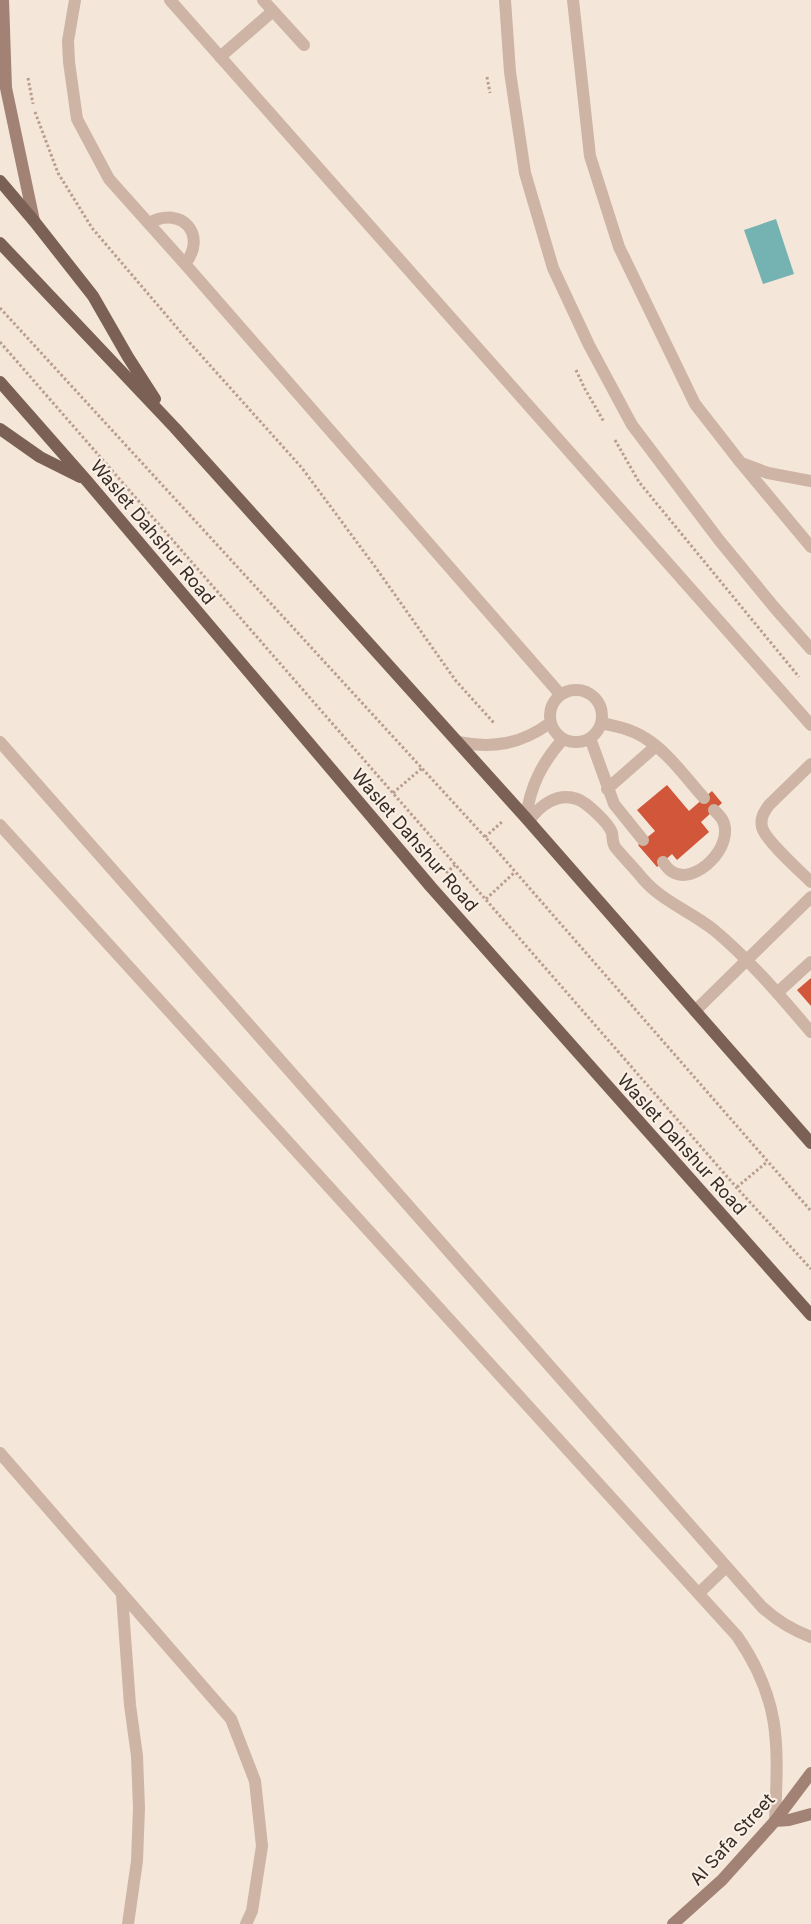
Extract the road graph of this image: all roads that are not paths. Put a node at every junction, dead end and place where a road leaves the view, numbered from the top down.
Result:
1 (3, 0) edge
2 (75, 0) edge
3 (170, 0) edge
4 (263, 0) edge
5 (505, 0) edge
6 (573, 0) edge
7 (273, 11) junction
8 (304, 45) dead end
9 (220, 57) junction
10 (0, 181) edge
11 (34, 221) junction
12 (149, 223) junction
13 (0, 242) edge
14 (185, 264) junction
15 (0, 382) edge
16 (174, 428) junction
17 (0, 429) edge
18 (741, 463) junction
19 (87, 481) junction
20 (811, 481) edge
21 (811, 547) edge
22 (811, 649) edge
23 (560, 694) junction
24 (550, 723) junction
25 (601, 723) junction
26 (811, 725) edge
27 (590, 738) junction
28 (563, 739) junction
29 (0, 742) edge
30 (458, 742) junction
31 (656, 746) junction
32 (811, 764) edge
33 (607, 789) junction
34 (704, 798) dead end
35 (714, 810) dead end
36 (528, 819) junction
37 (0, 824) edge
38 (644, 840) dead end
39 (663, 862) dead end
40 (811, 882) edge
41 (811, 897) edge
42 (746, 961) junction
43 (811, 962) edge
44 (777, 992) junction
45 (695, 1011) junction
46 (811, 1032) edge
47 (810, 1141) edge
48 (811, 1315) edge
49 (0, 1453) edge
50 (726, 1567) junction
51 (699, 1593) junction
52 (122, 1595) junction
53 (811, 1638) edge
54 (811, 1773) edge
55 (811, 1814) edge
56 (775, 1821) junction
57 (128, 1924) edge
58 (246, 1924) edge
59 (674, 1924) edge

1 - 11 street
2 - 12 street
3 - 9 street
4 - 7 street
5 - 22 street
6 - 18 street
7 - 8 street
7 - 9 street
9 - 26 street
10 - 11 main road
11 - 16 main road
12 - 14 street
12 - 14 street
13 - 16 main road
14 - 23 street
15 - 19 main road, Waslet Dahshur Road
16 - 30 main road
17 - 19 main road
18 - 20 street
18 - 21 street
19 - 48 main road, Waslet Dahshur Road
23 - 24 street
23 - 25 street
24 - 28 street
24 - 30 street
25 - 27 street
25 - 31 street
27 - 28 street
27 - 33 street
28 - 36 street
29 - 50 street
30 - 36 main road
31 - 33 street
31 - 34 street
32 - 40 street
33 - 38 street
35 - 39 street
36 - 42 street
36 - 45 main road
37 - 51 street
41 - 42 street
42 - 44 street
42 - 45 street
43 - 44 street
44 - 46 street
45 - 47 main road
49 - 52 street
50 - 51 street
50 - 53 street
51 - 56 street
52 - 57 street
52 - 58 street
54 - 56 street, Al Safa Street
55 - 56 street
56 - 59 street, Al Safa Street

